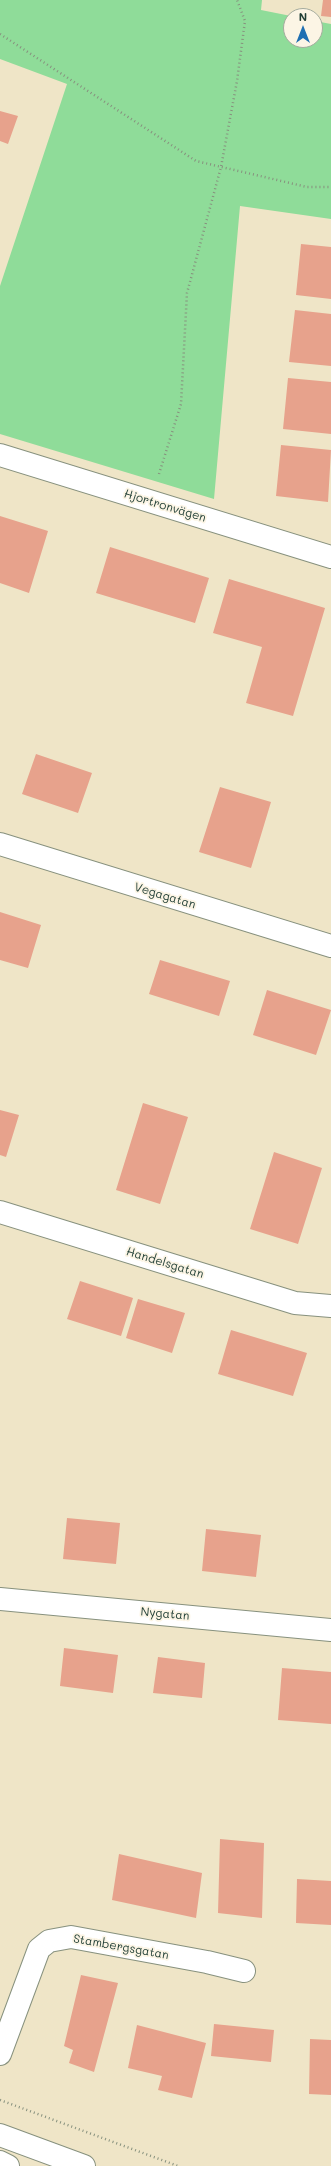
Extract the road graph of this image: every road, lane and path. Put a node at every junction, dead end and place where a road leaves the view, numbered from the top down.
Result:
1 (238, 0) edge
2 (0, 34) edge
3 (221, 167) junction
4 (331, 187) edge
5 (0, 455) edge
6 (150, 501) junction
7 (331, 557) edge
8 (0, 844) edge
9 (331, 946) edge
10 (0, 1212) edge
11 (331, 1306) edge
12 (0, 1599) edge
13 (331, 1630) edge
14 (244, 1971) dead end
15 (0, 2054) edge
16 (0, 2100) edge
17 (0, 2135) edge
18 (0, 2162) edge
19 (8, 2166) edge
20 (84, 2166) edge
21 (178, 2166) edge

1 - 3 path
2 - 3 path
3 - 4 path
3 - 6 path
5 - 6 street, Hjortronvägen
6 - 7 street, Hjortronvägen
8 - 9 street, Vegagatan
10 - 11 street, Handelsgatan
12 - 13 street, Nygatan
14 - 15 street, Stambergsgatan
16 - 21 path
17 - 20 street
18 - 19 street

